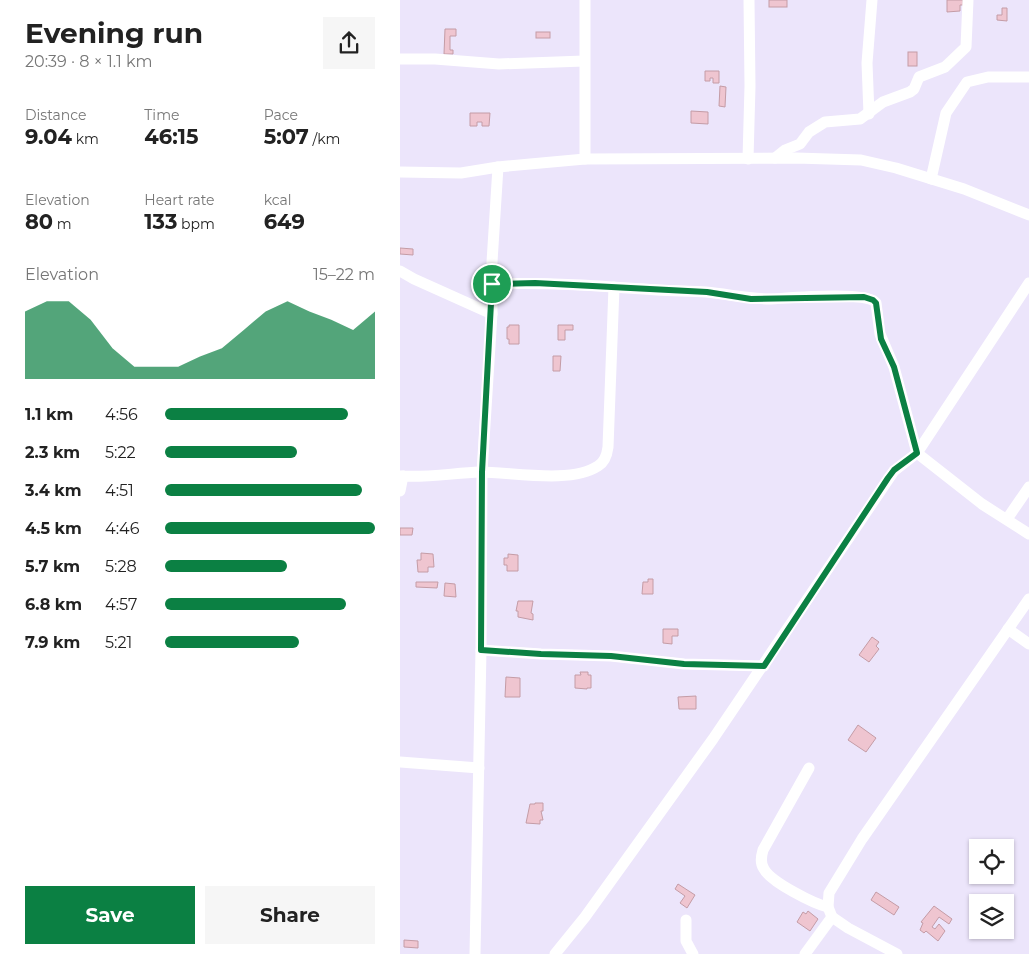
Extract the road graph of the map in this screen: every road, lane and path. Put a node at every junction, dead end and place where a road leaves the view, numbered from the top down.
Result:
1 (585, 0) edge
2 (749, 0) edge
3 (872, 0) edge
4 (968, 0) edge
5 (400, 59) edge
6 (584, 62) junction
7 (1029, 77) edge
8 (869, 114) junction
9 (776, 158) junction
10 (585, 159) junction
11 (748, 159) junction
12 (498, 167) junction
13 (400, 172) edge
14 (931, 179) junction
15 (1029, 215) edge
16 (400, 271) edge
17 (1029, 283) edge
18 (492, 284) junction
19 (614, 287) junction
20 (492, 314) junction
21 (917, 453) junction
22 (482, 472) junction
23 (401, 476) edge
24 (1029, 487) edge
25 (400, 491) edge
26 (1006, 519) junction
27 (1029, 534) edge
28 (1029, 600) edge
29 (1008, 629) junction
30 (1029, 644) edge
31 (481, 650) junction
32 (764, 666) junction
33 (400, 762) edge
34 (479, 768) junction
35 (809, 768) dead end
36 (830, 912) junction
37 (686, 920) dead end
38 (475, 954) edge
39 (555, 954) edge
40 (693, 954) edge
41 (805, 954) edge
42 (897, 954) edge

1 - 6 street
2 - 11 street
3 - 8 street
4 - 8 street
5 - 6 street
6 - 10 street
7 - 14 street
8 - 9 street
9 - 11 street
9 - 14 street
10 - 11 street
10 - 12 street
12 - 13 street
12 - 18 street
14 - 15 street
16 - 20 street
17 - 21 street
18 - 19 street
18 - 20 street
19 - 21 street
19 - 22 street
20 - 22 street
21 - 26 street
21 - 32 street
22 - 23 street
22 - 31 street
23 - 25 street
24 - 26 street
26 - 27 street
28 - 29 street
29 - 30 street
29 - 36 street
31 - 32 street
31 - 34 street
32 - 39 street
33 - 34 street
34 - 38 street
35 - 36 street
36 - 41 street
36 - 42 street
37 - 40 street

